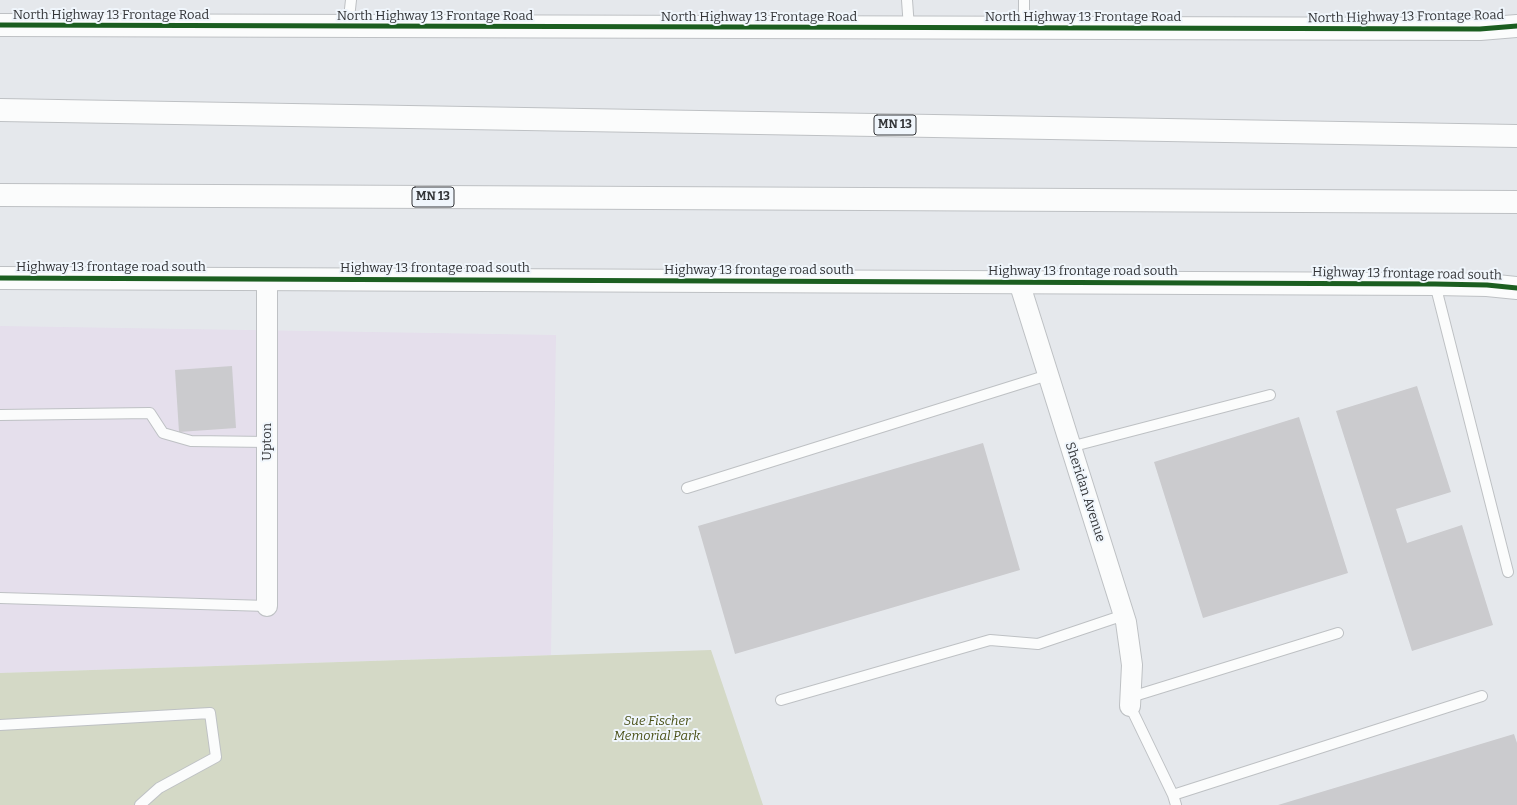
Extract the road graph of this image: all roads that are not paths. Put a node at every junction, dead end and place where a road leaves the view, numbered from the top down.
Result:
1 (351, 0) edge
2 (907, 0) edge
3 (1024, 0) edge
4 (0, 26) edge
5 (348, 26) junction
6 (1517, 26) edge
7 (909, 28) junction
8 (1024, 28) junction
9 (0, 110) edge
10 (1517, 136) edge
11 (0, 195) edge
12 (1517, 202) edge
13 (0, 278) edge
14 (267, 279) junction
15 (1019, 282) junction
16 (1435, 284) junction
17 (1517, 288) edge
18 (1048, 375) junction
19 (1270, 395) dead end
20 (0, 415) edge
21 (267, 442) junction
22 (1070, 447) junction
23 (687, 488) dead end
24 (1508, 572) dead end
25 (0, 598) edge
26 (267, 606) joint
27 (1124, 615) junction
28 (1338, 633) dead end
29 (1482, 696) dead end
30 (781, 700) dead end
31 (1130, 702) junction
32 (0, 725) edge
33 (1174, 800) edge
34 (140, 805) edge

1 - 5 lane
2 - 7 lane
3 - 8 lane
4 - 5 main road, North Highway 13 Frontage Road
5 - 7 main road, North Highway 13 Frontage Road
6 - 8 main road, North Highway 13 Frontage Road
7 - 8 main road, North Highway 13 Frontage Road
9 - 10 main road, MN 13
11 - 12 main road, MN 13
13 - 14 main road, Highway 13 frontage road south
14 - 15 main road, Highway 13 frontage road south
14 - 21 street, Upton
15 - 16 main road, Highway 13 frontage road south
15 - 18 street, Sheridan Avenue
16 - 17 main road, Highway 13 frontage road south
16 - 24 lane
18 - 22 street, Sheridan Avenue
18 - 23 lane
19 - 22 lane
20 - 21 lane
21 - 26 street, Upton
22 - 27 street, Sheridan Avenue
25 - 26 lane
27 - 30 lane
27 - 31 street, Sheridan Avenue
28 - 31 lane
29 - 33 lane
31 - 33 lane
32 - 34 lane

